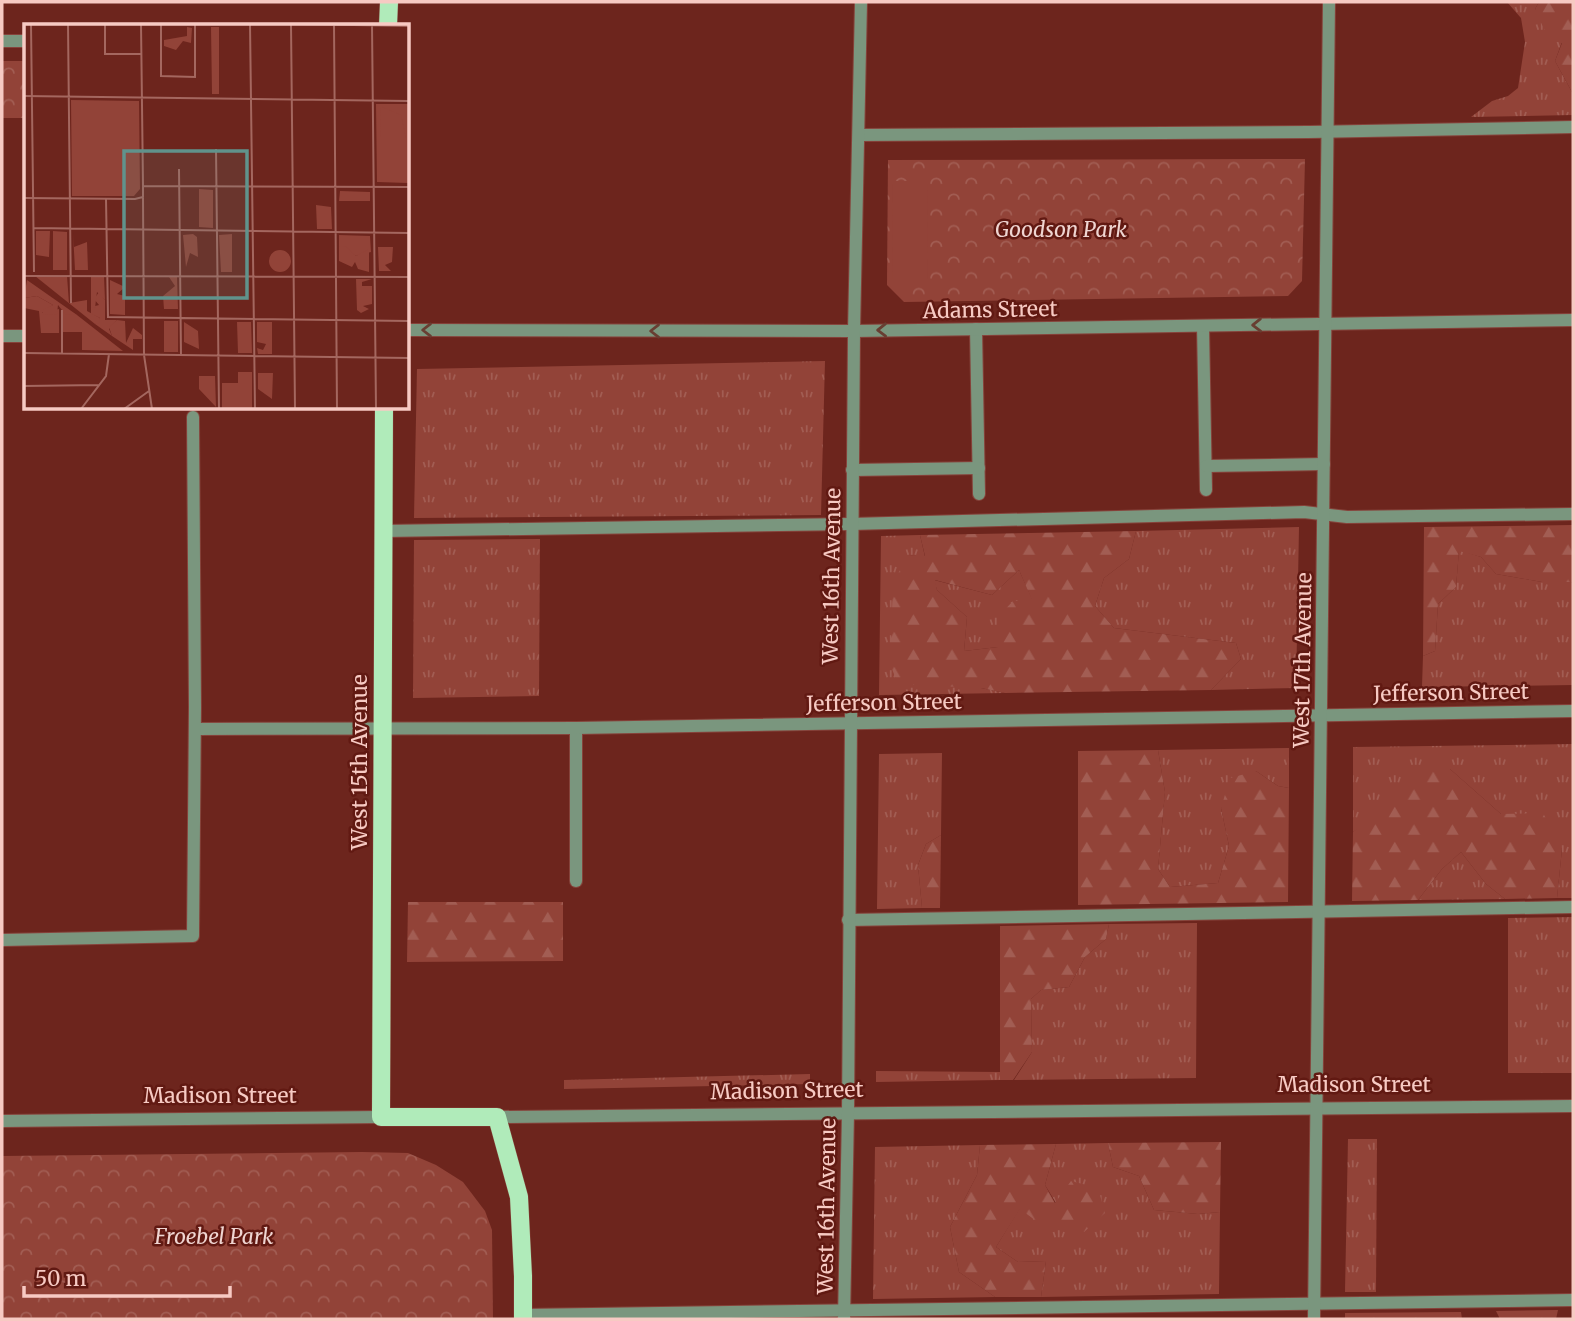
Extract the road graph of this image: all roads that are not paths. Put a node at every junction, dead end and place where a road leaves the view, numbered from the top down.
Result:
1 (389, 2) edge
2 (861, 2) edge
3 (1329, 2) edge
4 (388, 24) edge
5 (2, 41) edge
6 (24, 41) edge
7 (1573, 127) edge
8 (1328, 131) junction
9 (859, 135) junction
10 (1573, 320) edge
11 (1325, 324) junction
12 (1203, 326) junction
13 (976, 329) junction
14 (410, 330) edge
15 (853, 331) junction
16 (2, 336) edge
17 (24, 336) edge
18 (384, 410) edge
19 (192, 417) dead end
20 (1324, 464) junction
21 (1206, 466) junction
22 (979, 468) junction
23 (852, 470) junction
24 (1206, 491) dead end
25 (979, 494) dead end
26 (1324, 514) junction
27 (1573, 514) edge
28 (851, 524) junction
29 (383, 531) junction
30 (1573, 711) edge
31 (1321, 715) junction
32 (849, 723) junction
33 (576, 728) junction
34 (195, 729) junction
35 (383, 729) junction
36 (576, 881) dead end
37 (1573, 907) edge
38 (1319, 912) junction
39 (849, 920) junction
40 (2, 940) edge
41 (1573, 1106) edge
42 (1317, 1108) junction
43 (848, 1113) junction
44 (382, 1117) junction
45 (497, 1117) junction
46 (2, 1121) edge
47 (1573, 1300) edge
48 (1315, 1304) junction
49 (844, 1315) edge
50 (523, 1317) edge
51 (1314, 1319) edge

1 - 4 main road
2 - 9 street, West 16th Avenue
3 - 8 street, West 17th Avenue
5 - 6 street
7 - 8 street
8 - 9 street
8 - 11 street, West 17th Avenue
9 - 15 street, West 16th Avenue
10 - 11 street, Adams Street
11 -> 12 street, Adams Street
11 - 20 street, West 17th Avenue
12 - 13 street, Adams Street
12 - 21 street
13 -> 15 street, Adams Street
13 - 22 street
15 -> 14 street, Adams Street
15 - 23 street, West 16th Avenue
16 - 17 street
18 - 29 main road, West 15th Avenue
19 - 34 street
20 - 21 street
20 - 26 street, West 17th Avenue
21 - 24 street
22 - 23 street
22 - 25 street
23 - 28 street, West 16th Avenue
26 - 27 street
26 - 28 street
26 - 31 street, West 17th Avenue
28 - 29 street
28 - 32 street, West 16th Avenue
29 - 35 main road, West 15th Avenue
30 - 31 street, Jefferson Street
31 - 32 street, Jefferson Street
31 - 38 street, West 17th Avenue
32 - 33 street, Jefferson Street
32 - 39 street, West 16th Avenue
33 - 35 street, Jefferson Street
33 - 36 street
34 - 35 street, Jefferson Street
34 - 40 street
35 - 44 main road, West 15th Avenue
37 - 38 street
38 - 39 street
38 - 42 street, West 17th Avenue
39 - 43 street, West 16th Avenue
41 - 42 street, Madison Street
42 - 43 street, Madison Street
42 - 48 street, West 17th Avenue
43 - 45 street, Madison Street
43 - 49 street, West 16th Avenue
44 - 45 main road, Madison Street
44 - 46 street, Madison Street
45 - 50 main road
47 - 48 street
48 - 49 street
48 - 51 street, West 17th Avenue
49 - 50 street

